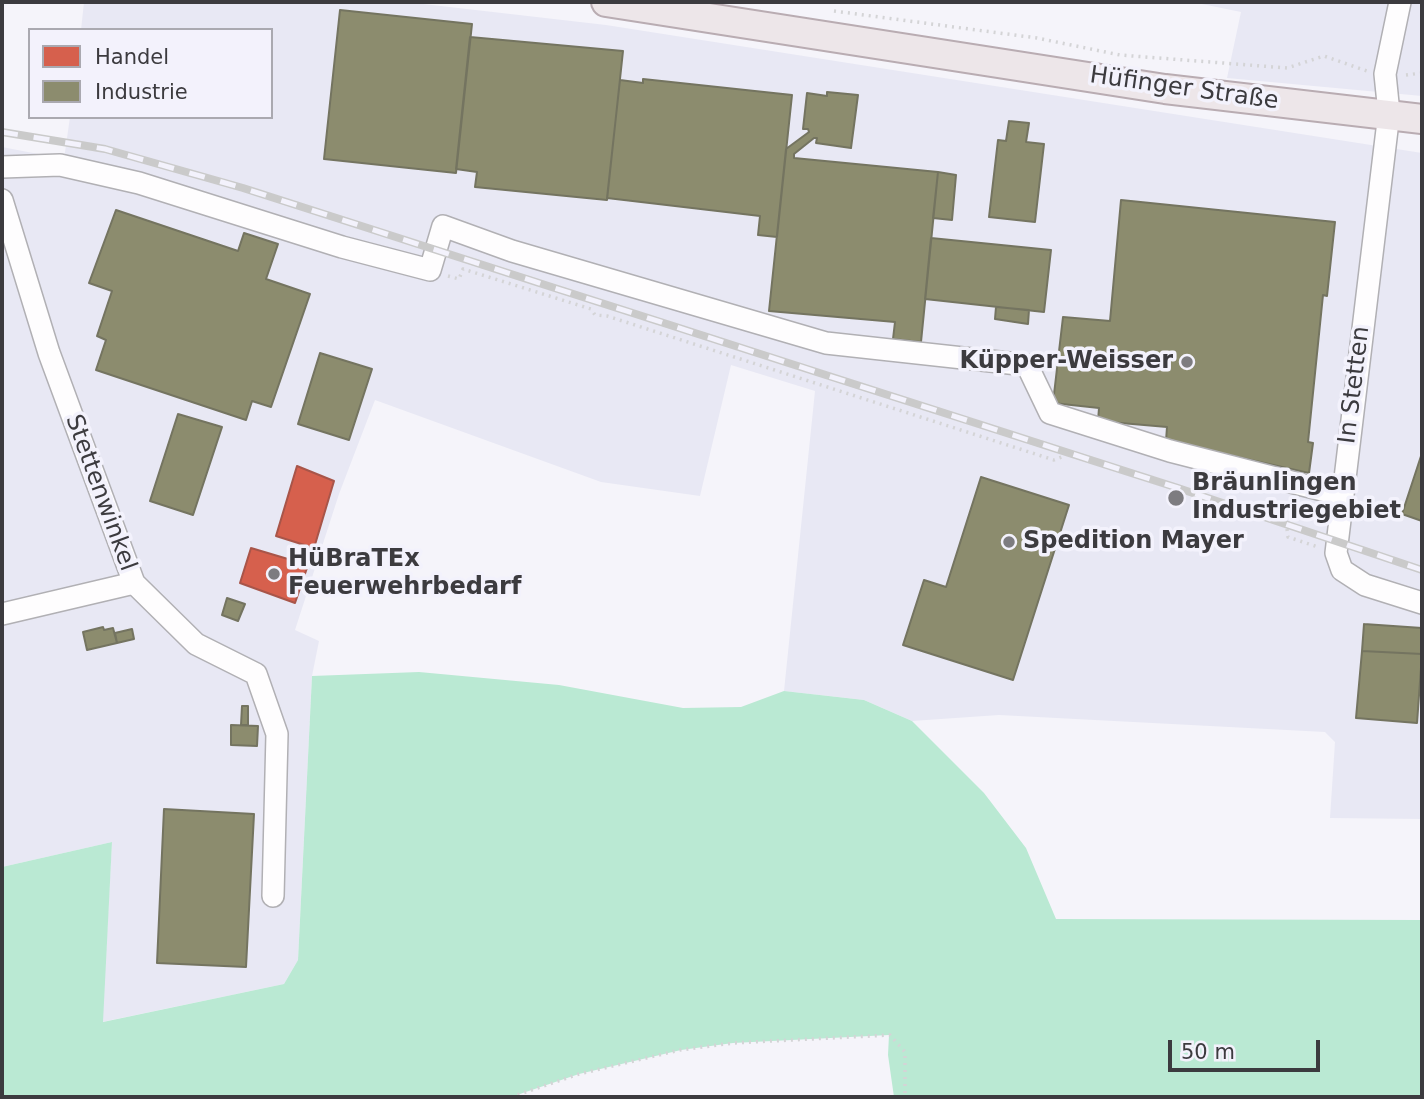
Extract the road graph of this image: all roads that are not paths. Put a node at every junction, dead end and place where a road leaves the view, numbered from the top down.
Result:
1 (606, 2) edge
2 (1400, 2) edge
3 (1389, 113) junction
4 (1422, 119) edge
5 (2, 167) edge
6 (2, 200) edge
7 (1342, 495) junction
8 (134, 583) junction
9 (1422, 603) edge
10 (2, 614) edge
11 (273, 896) dead end

1 - 3 main road, Hüfinger Straße
2 - 3 street, In Stetten
3 - 4 main road, Hüfinger Straße
3 - 7 street, In Stetten
5 - 7 street
6 - 8 street, Stettenwinkel
7 - 9 street, In Stetten
8 - 10 street
8 - 11 street, Stettenwinkel

